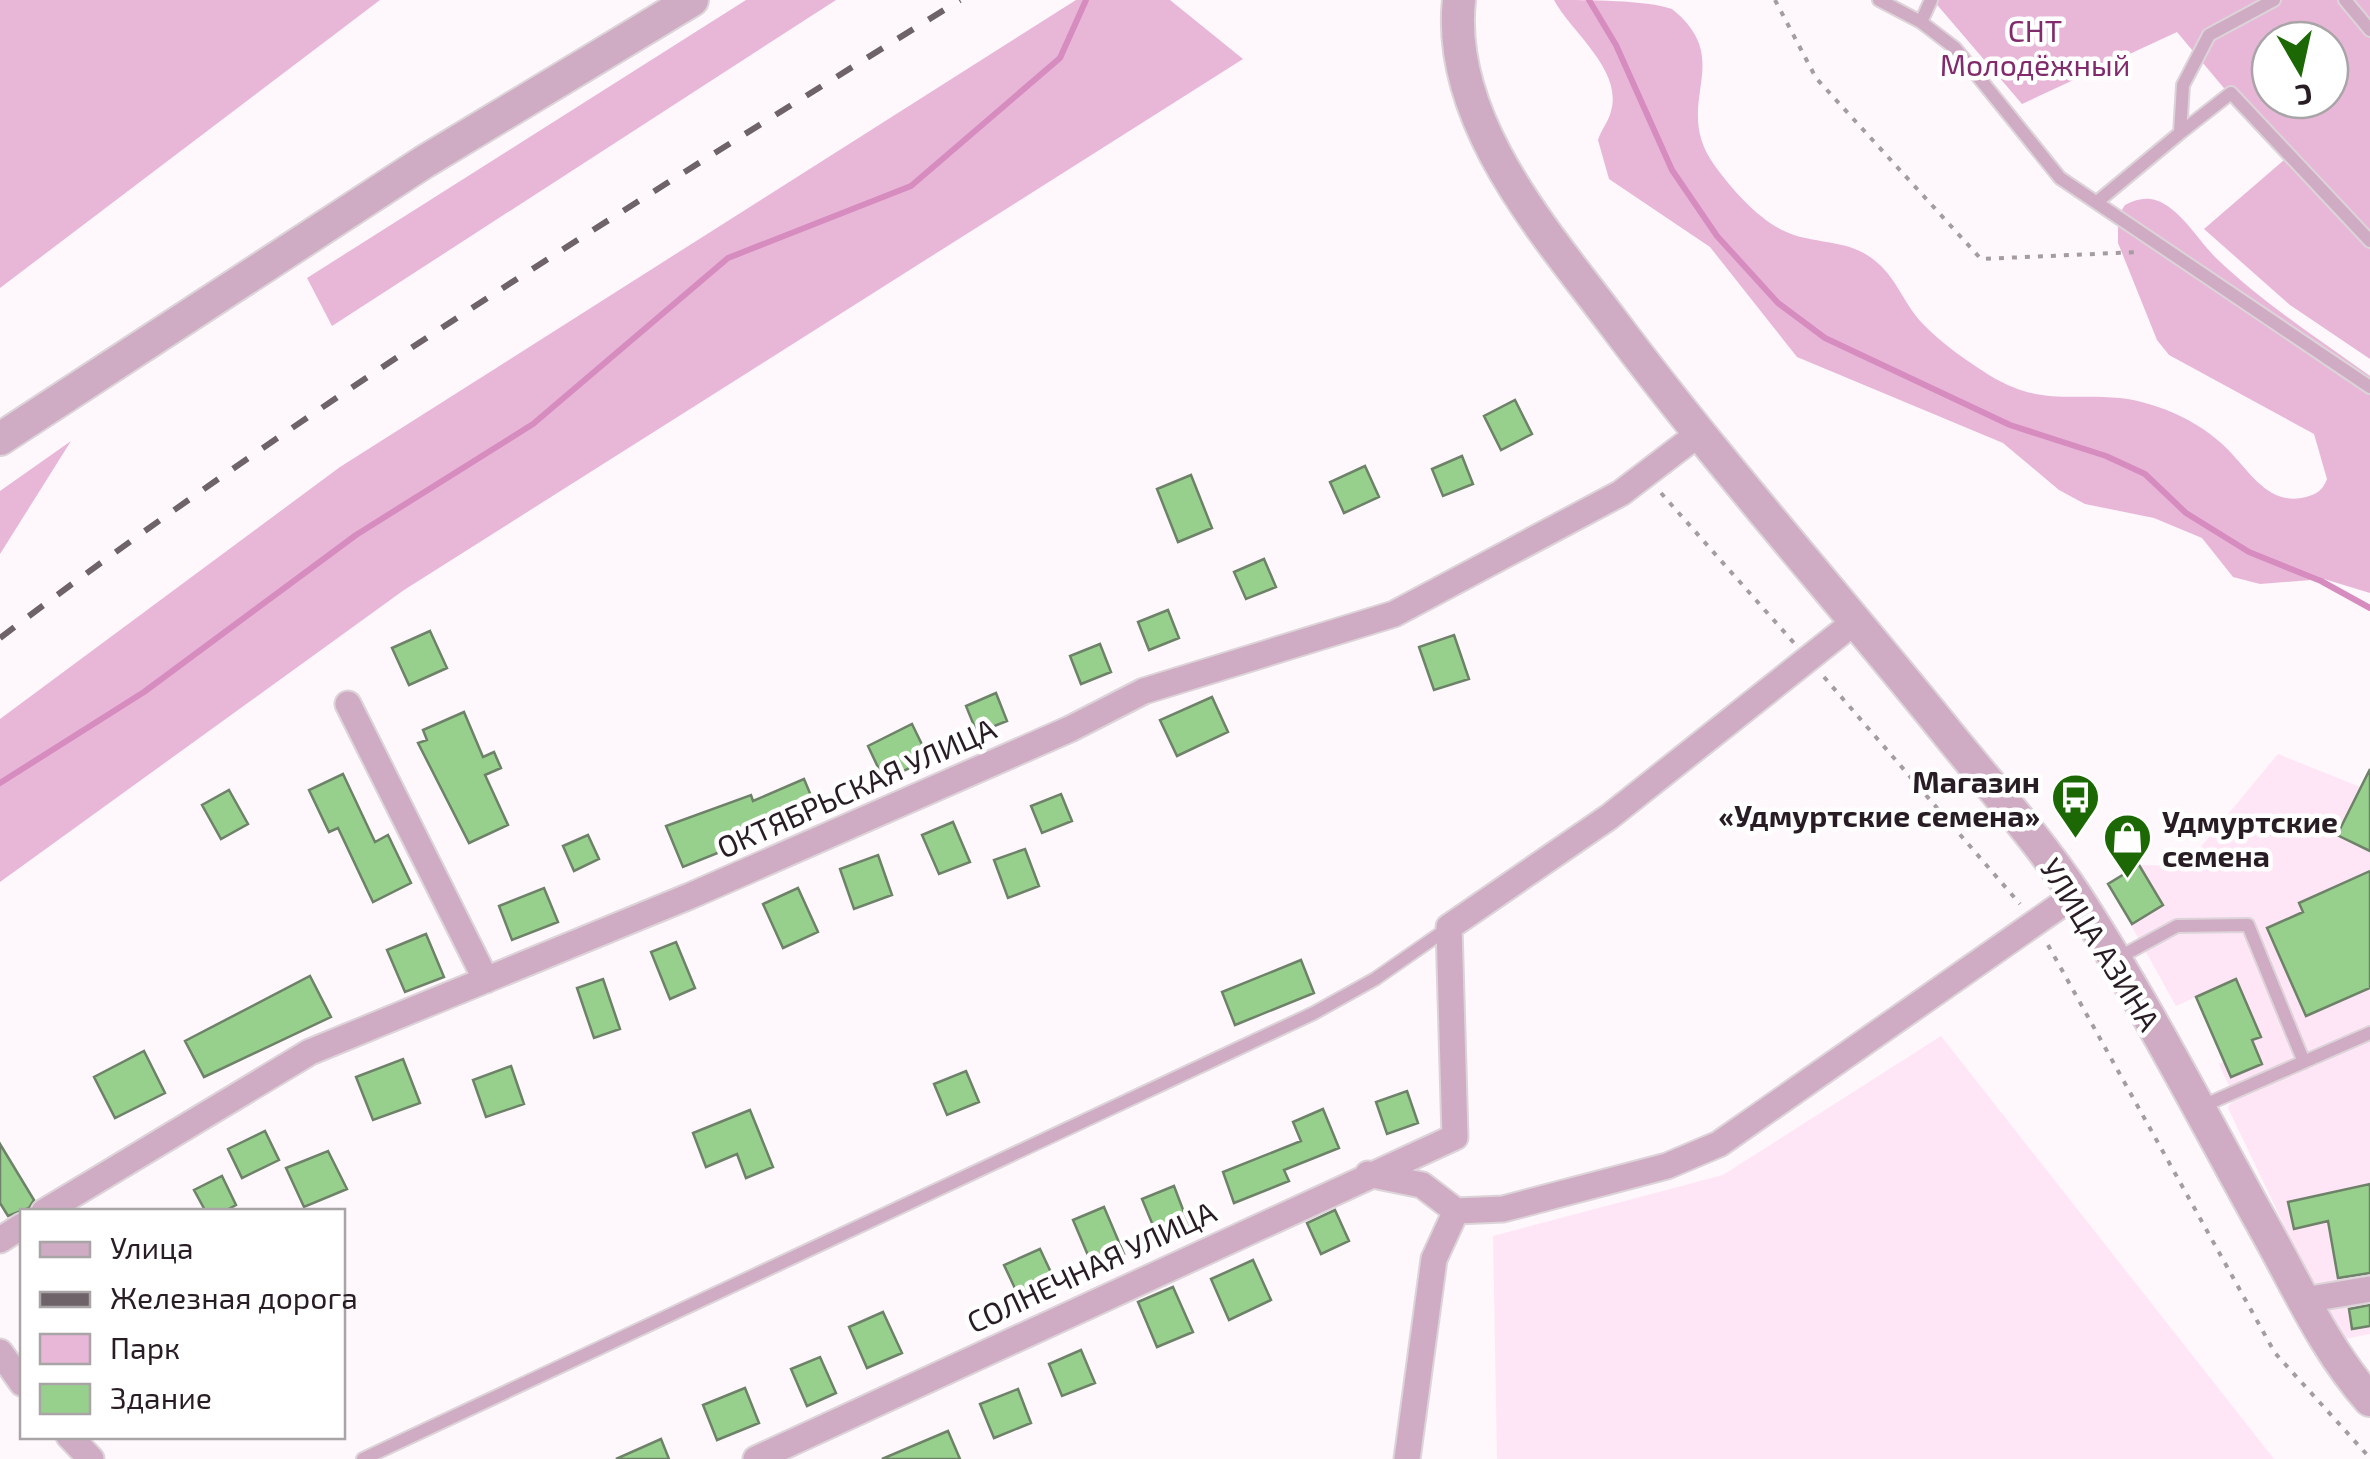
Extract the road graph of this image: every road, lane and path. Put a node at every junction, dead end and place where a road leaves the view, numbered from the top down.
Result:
1 (692, 0) edge
2 (1459, 0) edge
3 (1775, 0) edge
4 (1879, 0) edge
5 (1932, 0) edge
6 (2274, 0) edge
7 (2345, 0) edge
8 (1921, 22) junction
9 (2370, 30) edge
10 (2180, 133) junction
11 (2098, 202) junction
12 (2370, 241) edge
13 (2160, 245) junction
14 (2370, 387) edge
15 (1697, 435) junction
16 (0, 438) edge
17 (1856, 620) junction
18 (348, 704) dead end
19 (2075, 895) junction
20 (1450, 927) junction
21 (2116, 960) junction
22 (486, 980) junction
23 (2370, 1033) edge
24 (2304, 1062) junction
25 (2198, 1108) junction
26 (1368, 1174) junction
27 (49, 1209) edge
28 (1456, 1211) junction
29 (2370, 1289) edge
30 (2304, 1300) junction
31 (0, 1352) edge
32 (20, 1380) edge
33 (2370, 1400) edge
34 (72, 1439) edge
35 (91, 1459) edge
36 (364, 1459) edge
37 (756, 1459) edge
38 (1407, 1459) edge

1 - 16 street
2 - 15 street, УЛИЦА АЗИНА
3 - 13 path
4 - 8 lane
5 - 8 lane
6 - 10 lane
7 - 9 lane
8 - 11 lane
10 - 11 lane
10 - 12 lane
11 - 13 lane
13 - 14 lane
15 - 17 street, УЛИЦА АЗИНА
15 - 22 street, ОКТЯБРЬСКАЯ УЛИЦА
17 - 19 street, УЛИЦА АЗИНА
17 - 20 street
18 - 22 street
19 - 21 street, УЛИЦА АЗИНА
19 - 28 street
20 - 26 street, СОЛНЕЧНАЯ УЛИЦА
20 - 36 lane
21 - 24 lane
21 - 25 street, УЛИЦА АЗИНА
22 - 27 street, ОКТЯБРЬСКАЯ УЛИЦА
23 - 24 lane
24 - 25 lane
25 - 30 street, УЛИЦА АЗИНА
26 - 28 street
26 - 37 street, СОЛНЕЧНАЯ УЛИЦА
28 - 38 street
29 - 30 street
30 - 33 street, УЛИЦА АЗИНА
31 - 32 street
34 - 35 street

